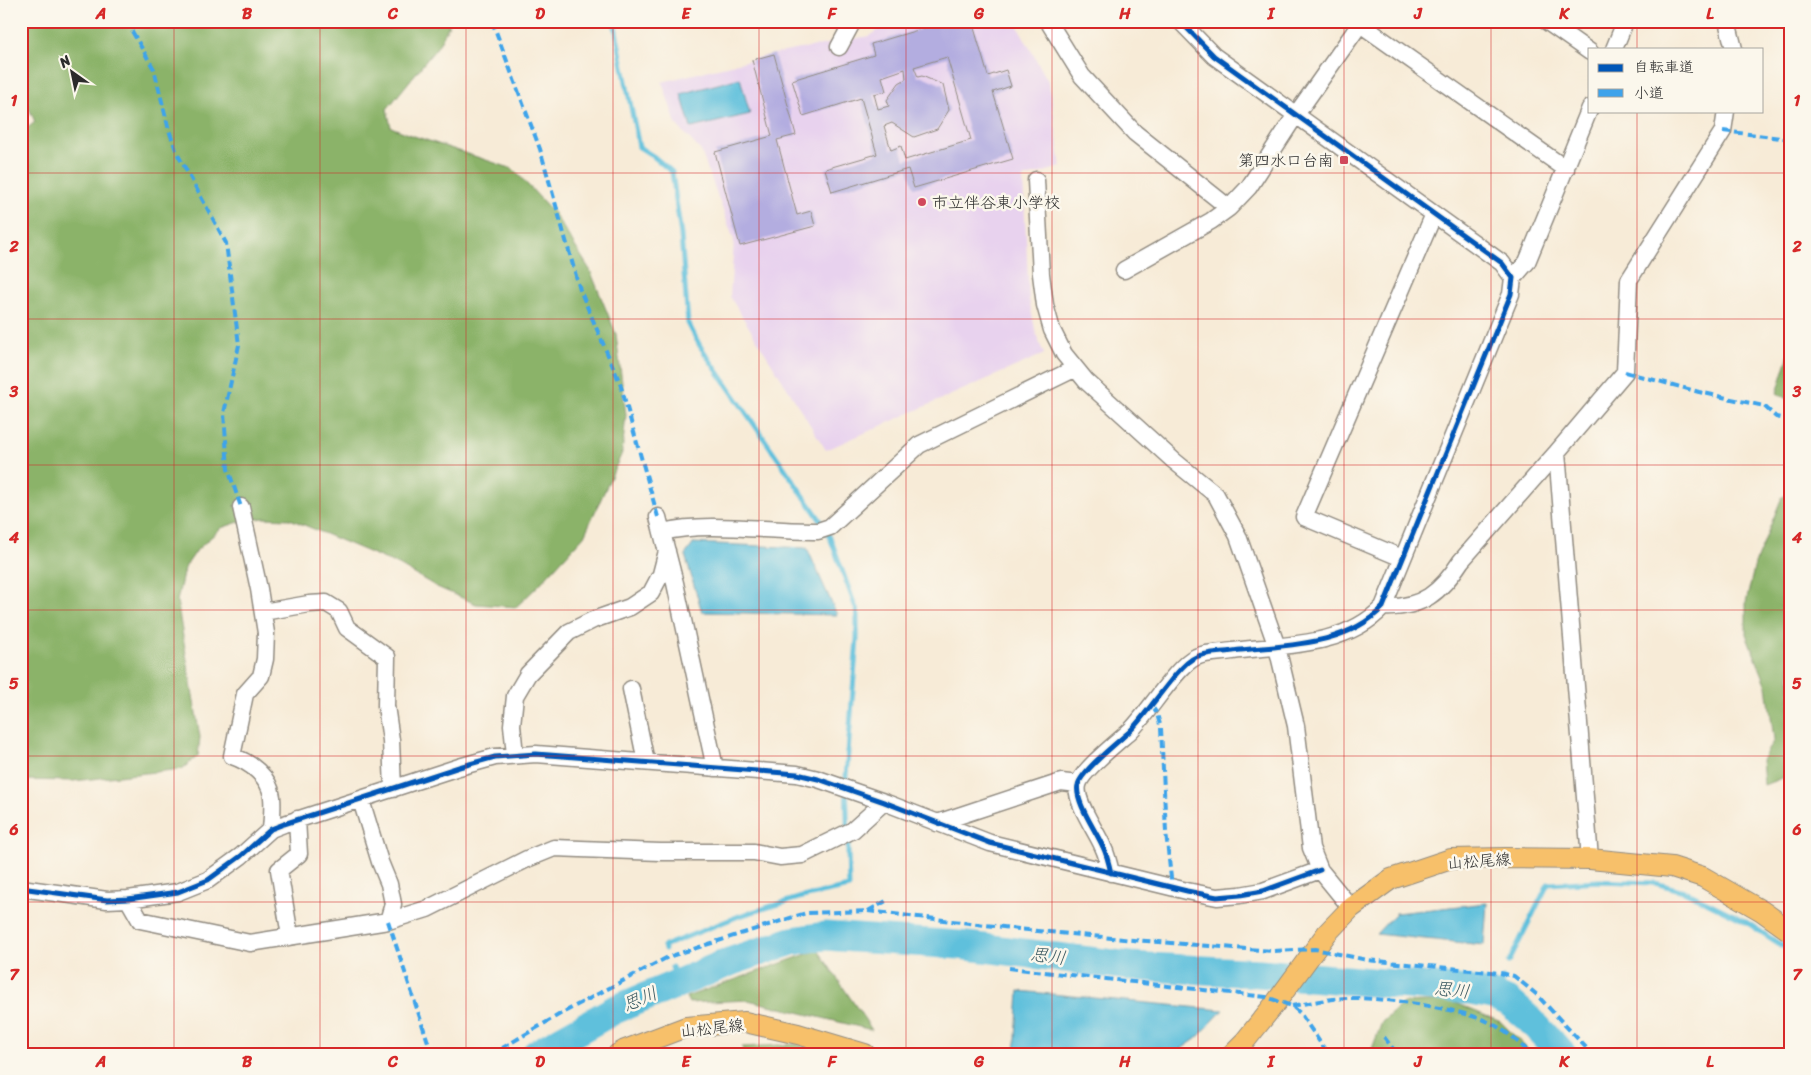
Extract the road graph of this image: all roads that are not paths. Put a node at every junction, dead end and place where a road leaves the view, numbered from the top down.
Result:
1 (853, 21) edge
2 (1048, 21) edge
3 (1180, 21) edge
4 (1546, 21) edge
5 (1623, 21) edge
6 (1727, 21) edge
7 (1358, 23) edge
8 (840, 47) dead end
9 (1614, 48) edge
10 (1734, 48) edge
11 (1588, 51) edge
12 (1588, 112) edge
13 (1726, 112) edge
14 (1295, 116) junction
15 (1566, 169) junction
16 (1036, 180) dead end
17 (1229, 208) junction
18 (1434, 214) junction
19 (1124, 270) dead end
20 (1513, 278) junction
21 (1074, 368) junction
22 (1557, 452) junction
23 (240, 507) dead end
24 (667, 551) junction
25 (1402, 558) junction
26 (1383, 607) junction
27 (263, 612) junction
28 (1277, 647) junction
29 (631, 689) dead end
30 (514, 755) junction
31 (646, 762) junction
32 (715, 768) junction
33 (1078, 784) junction
34 (393, 789) junction
35 (361, 800) junction
36 (884, 802) junction
37 (297, 820) junction
38 (937, 823) junction
39 (271, 830) junction
40 (1590, 859) junction
41 (1320, 870) junction
42 (1112, 872) junction
43 (21, 888) edge
44 (128, 899) junction
45 (1351, 908) junction
46 (388, 920) junction
47 (1790, 931) edge
48 (290, 936) junction
49 (618, 1054) edge
50 (866, 1054) edge
51 (1232, 1054) edge

1 - 8 street
2 - 17 street
3 - 14 street
4 - 11 street
5 - 9 street
6 - 10 street
7 - 14 street
7 - 15 street
12 - 15 street
13 - 22 street
14 - 17 street
14 - 18 street
15 - 20 street
16 - 21 street
17 - 19 street
18 - 20 street
18 - 25 street
20 - 25 street
21 - 24 street
21 - 28 street
22 - 26 street
22 - 40 street
23 - 27 street
24 - 30 street
24 - 32 street
25 - 26 street
26 - 28 street
27 - 34 street
27 - 39 street
28 - 33 street
28 - 41 street
29 - 31 street
30 - 31 street
30 - 34 street
31 - 32 street
32 - 36 street
33 - 38 street
33 - 42 street
34 - 35 street
35 - 37 street
35 - 46 street
36 - 38 street
36 - 46 street
37 - 39 street
37 - 48 street
38 - 42 street
39 - 44 street
40 - 45 main road, 山松尾線
40 - 47 main road, 山松尾線
41 - 42 street
41 - 45 street
43 - 44 street
44 - 48 street
45 - 51 main road, 山松尾線
46 - 48 street
49 - 50 main road, 山松尾線

